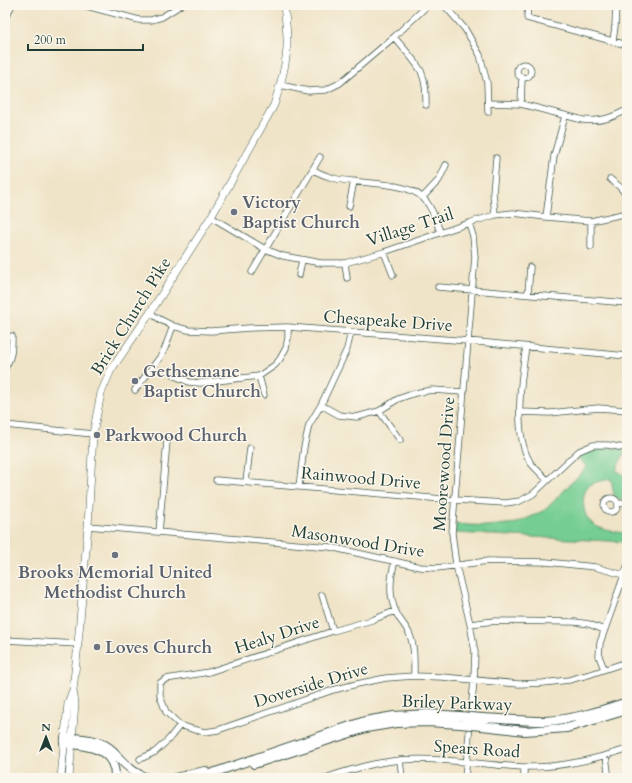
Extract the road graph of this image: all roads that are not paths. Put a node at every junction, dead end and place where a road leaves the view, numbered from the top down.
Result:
1 (12, 5) edge
2 (83, 5) edge
3 (181, 5) edge
4 (284, 5) edge
5 (428, 5) edge
6 (444, 5) edge
7 (528, 5) edge
8 (616, 5) edge
9 (5, 18) edge
10 (394, 37) junction
11 (613, 41) junction
12 (627, 45) edge
13 (522, 77) dead end
14 (280, 85) junction
15 (488, 103) junction
16 (521, 104) junction
17 (426, 105) dead end
18 (627, 110) edge
19 (488, 112) dead end
20 (565, 116) junction
21 (320, 157) dead end
22 (496, 158) dead end
23 (446, 165) dead end
24 (313, 170) junction
25 (610, 179) dead end
26 (354, 181) junction
27 (627, 196) edge
28 (422, 197) junction
29 (349, 206) dead end
30 (627, 212) edge
31 (495, 215) junction
32 (211, 217) junction
33 (546, 217) junction
34 (591, 221) junction
35 (469, 223) junction
36 (440, 232) junction
37 (591, 247) dead end
38 (265, 249) junction
39 (384, 252) junction
40 (302, 260) junction
41 (345, 263) junction
42 (530, 267) dead end
43 (252, 272) dead end
44 (393, 275) dead end
45 (299, 276) dead end
46 (347, 278) dead end
47 (438, 287) dead end
48 (473, 290) junction
49 (528, 294) junction
50 (627, 303) edge
51 (150, 313) junction
52 (173, 326) junction
53 (288, 327) junction
54 (351, 332) junction
55 (12, 336) dead end
56 (468, 341) junction
57 (526, 347) junction
58 (627, 356) edge
59 (5, 368) edge
60 (175, 376) dead end
61 (259, 376) junction
62 (135, 390) dead end
63 (464, 392) junction
64 (264, 395) dead end
65 (321, 405) junction
66 (627, 410) edge
67 (379, 411) junction
68 (520, 412) junction
69 (5, 425) edge
70 (93, 434) junction
71 (400, 440) dead end
72 (168, 441) dead end
73 (250, 448) dead end
74 (627, 450) edge
75 (216, 480) dead end
76 (547, 480) junction
77 (246, 482) junction
78 (300, 487) junction
79 (455, 500) junction
80 (627, 502) edge
81 (618, 504) dead end
82 (88, 526) junction
83 (159, 532) junction
84 (395, 561) junction
85 (456, 565) junction
86 (627, 567) edge
87 (624, 575) junction
88 (322, 595) dead end
89 (395, 611) junction
90 (470, 624) junction
91 (604, 630) junction
92 (333, 631) junction
93 (5, 640) edge
94 (78, 644) junction
95 (627, 662) edge
96 (604, 669) junction
97 (414, 676) junction
98 (166, 679) joint
99 (474, 680) junction
100 (627, 702) edge
101 (627, 710) edge
102 (460, 720) junction
103 (482, 722) junction
104 (180, 724) junction
105 (68, 741) junction
106 (627, 749) edge
107 (606, 756) junction
108 (140, 759) dead end
109 (400, 760) junction
110 (246, 761) junction
111 (466, 762) junction
112 (524, 767) junction
113 (336, 776) edge
114 (61, 778) edge
115 (69, 778) edge
116 (115, 778) edge
117 (147, 778) edge
118 (175, 778) edge
119 (198, 778) edge
120 (214, 778) edge
121 (325, 778) edge
122 (402, 778) edge
123 (465, 778) edge
124 (524, 778) edge
125 (607, 778) edge

1 - 9 street
2 - 3 street
4 - 14 main road, Brick Church Pike
5 - 10 street
6 - 15 street
7 - 11 street
8 - 11 street
10 - 14 street
10 - 17 street
11 - 12 street
13 - 16 street
14 - 32 main road, Brick Church Pike
15 - 16 street
15 - 19 street
16 - 20 street
18 - 20 street
20 - 33 street
21 - 24 street
22 - 31 street
23 - 28 street
24 - 26 street
24 - 38 street
25 - 27 street
26 - 28 street
26 - 29 street
28 - 36 street
30 - 34 street, Village Trail
31 - 33 street, Village Trail
31 - 35 street, Village Trail
32 - 38 street, Village Trail
32 - 51 main road, Brick Church Pike
33 - 34 street, Village Trail
34 - 37 street
35 - 36 street, Village Trail
35 - 48 street, Moorewood Drive
36 - 39 street, Village Trail
38 - 40 street, Village Trail
38 - 43 street
39 - 41 street, Village Trail
39 - 44 street
40 - 41 street, Village Trail
40 - 45 street
41 - 46 street
42 - 49 street
47 - 48 street
48 - 49 street
48 - 56 street, Moorewood Drive
49 - 50 street
51 - 52 street, Chesapeake Drive
51 - 70 main road, Brick Church Pike
52 - 53 street, Chesapeake Drive
52 - 62 street
53 - 54 street, Chesapeake Drive
53 - 61 street
54 - 56 street, Chesapeake Drive
54 - 65 street
55 - 59 street
56 - 57 street, Chesapeake Drive
56 - 63 street, Moorewood Drive
57 - 58 street, Chesapeake Drive
57 - 68 street
60 - 61 street
61 - 64 street
63 - 67 street
63 - 79 street, Moorewood Drive
65 - 67 street
65 - 78 street
66 - 68 street
67 - 71 street
68 - 76 street
69 - 70 street
70 - 82 main road, Brick Church Pike
72 - 83 street
73 - 77 street
74 - 76 street, Rainwood Drive
75 - 77 street, Rainwood Drive
76 - 79 street, Rainwood Drive
77 - 78 street, Rainwood Drive
78 - 79 street, Rainwood Drive
79 - 85 street, Moorewood Drive
80 - 81 street
82 - 83 street, Masonwood Drive
82 - 94 main road, Brick Church Pike
83 - 84 street, Masonwood Drive
84 - 85 street, Masonwood Drive
84 - 89 street
85 - 87 street, Masonwood Drive
85 - 90 street, Moorewood Drive
86 - 87 street
87 - 91 street
88 - 92 street
89 - 92 street, Healy Drive
89 - 97 street
90 - 91 street
90 - 99 street, Moorewood Drive
91 - 96 street
92 - 98 street, Healy Drive
93 - 94 street
94 - 105 main road, Brick Church Pike
95 - 96 street, Doverside Drive
96 - 99 street, Doverside Drive
97 - 99 street, Doverside Drive
97 - 104 street, Doverside Drive
98 - 104 street, Doverside Drive
99 - 111 street, Moorewood Drive
100 - 103 highway, Briley Parkway
101 - 103 highway, Briley Parkway
102 - 103 highway, Briley Parkway, bridge
102 - 110 highway, Briley Parkway
102 - 120 highway, Briley Parkway
104 - 108 street
105 - 114 main road, Brick Church Pike
105 - 115 main road, Brick Church Pike
105 - 116 highway
105 - 117 highway
106 - 107 street, Spears Road
107 - 112 street, Spears Road
107 - 125 street
109 - 111 street, Spears Road
109 - 113 street, Spears Road
109 - 122 street
110 - 118 highway
110 - 119 highway, Briley Parkway
111 - 112 street, Spears Road
111 - 123 street, Moorewood Drive
112 - 124 street
113 - 121 street, Spears Road

